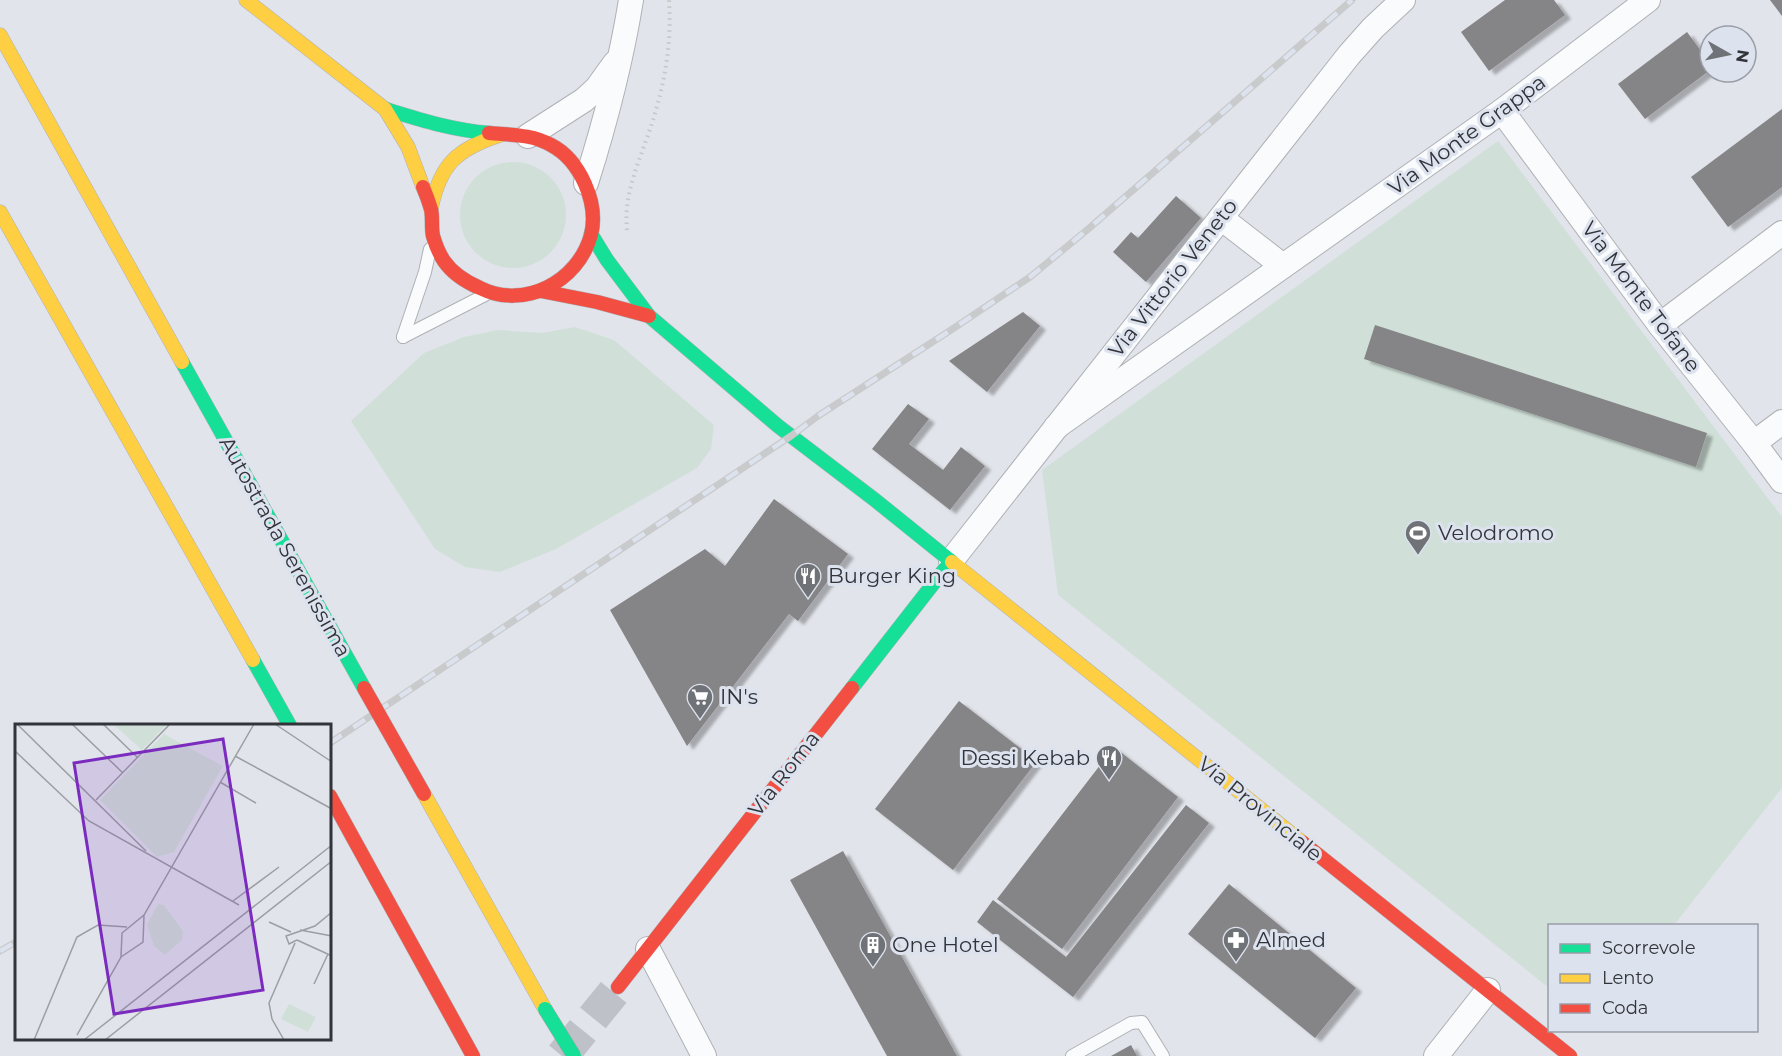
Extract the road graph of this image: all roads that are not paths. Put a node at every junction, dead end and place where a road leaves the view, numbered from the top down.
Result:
1 (246, 0) edge
2 (631, 0) edge
3 (1403, 0) edge
4 (1648, 0) edge
5 (626, 33) junction
6 (0, 35) edge
7 (385, 109) junction
8 (1502, 111) junction
9 (501, 134) junction
10 (528, 135) junction
11 (586, 183) junction
12 (431, 209) junction
13 (0, 212) edge
14 (1221, 218) junction
15 (1782, 233) edge
16 (591, 234) junction
17 (433, 236) junction
18 (1283, 266) junction
19 (541, 291) junction
20 (489, 293) junction
21 (649, 316) junction
22 (1660, 325) junction
23 (1782, 422) edge
24 (1056, 427) junction
25 (1754, 443) junction
26 (1782, 481) edge
27 (951, 561) junction
28 (289, 724) edge
29 (332, 799) edge
30 (648, 949) junction
31 (618, 987) tunnel mouth
32 (1488, 990) junction
33 (473, 1056) edge
34 (574, 1056) edge
35 (704, 1056) edge
36 (1072, 1056) edge
37 (1163, 1056) edge
38 (1436, 1056) edge
39 (1570, 1056) edge

1 - 7 main road
2 - 5 street
3 - 14 street, Via Vittorio Veneto
4 - 8 street, Via Monte Grappa
5 - 10 street
5 - 11 street
6 - 34 main road, Autostrada Serenissima, bridge
7 - 9 main road
7 - 12 main road
8 - 18 street, Via Monte Grappa
8 - 22 street, Via Monte Tofane
9 - 10 main road
9 - 12 main road
10 - 11 main road
11 - 16 main road
12 - 17 main road
13 - 28 main road
14 - 18 street
14 - 24 street, Via Vittorio Veneto
15 - 22 street
16 - 19 main road
16 - 21 main road
17 - 20 main road
17 - 20 lane
18 - 24 street, Via Monte Grappa
19 - 20 main road
19 - 21 main road
21 - 27 main road, Via Provinciale
22 - 25 street, Via Monte Tofane
23 - 25 street
24 - 27 street, Via Vittorio Veneto
25 - 26 street, Via Monte Tofane
27 - 30 main road, Via Roma
27 - 32 main road, Via Provinciale
29 - 33 main road
30 - 31 main road, Via Roma
30 - 35 street
32 - 38 street
32 - 39 main road, Via Provinciale
36 - 37 lane

